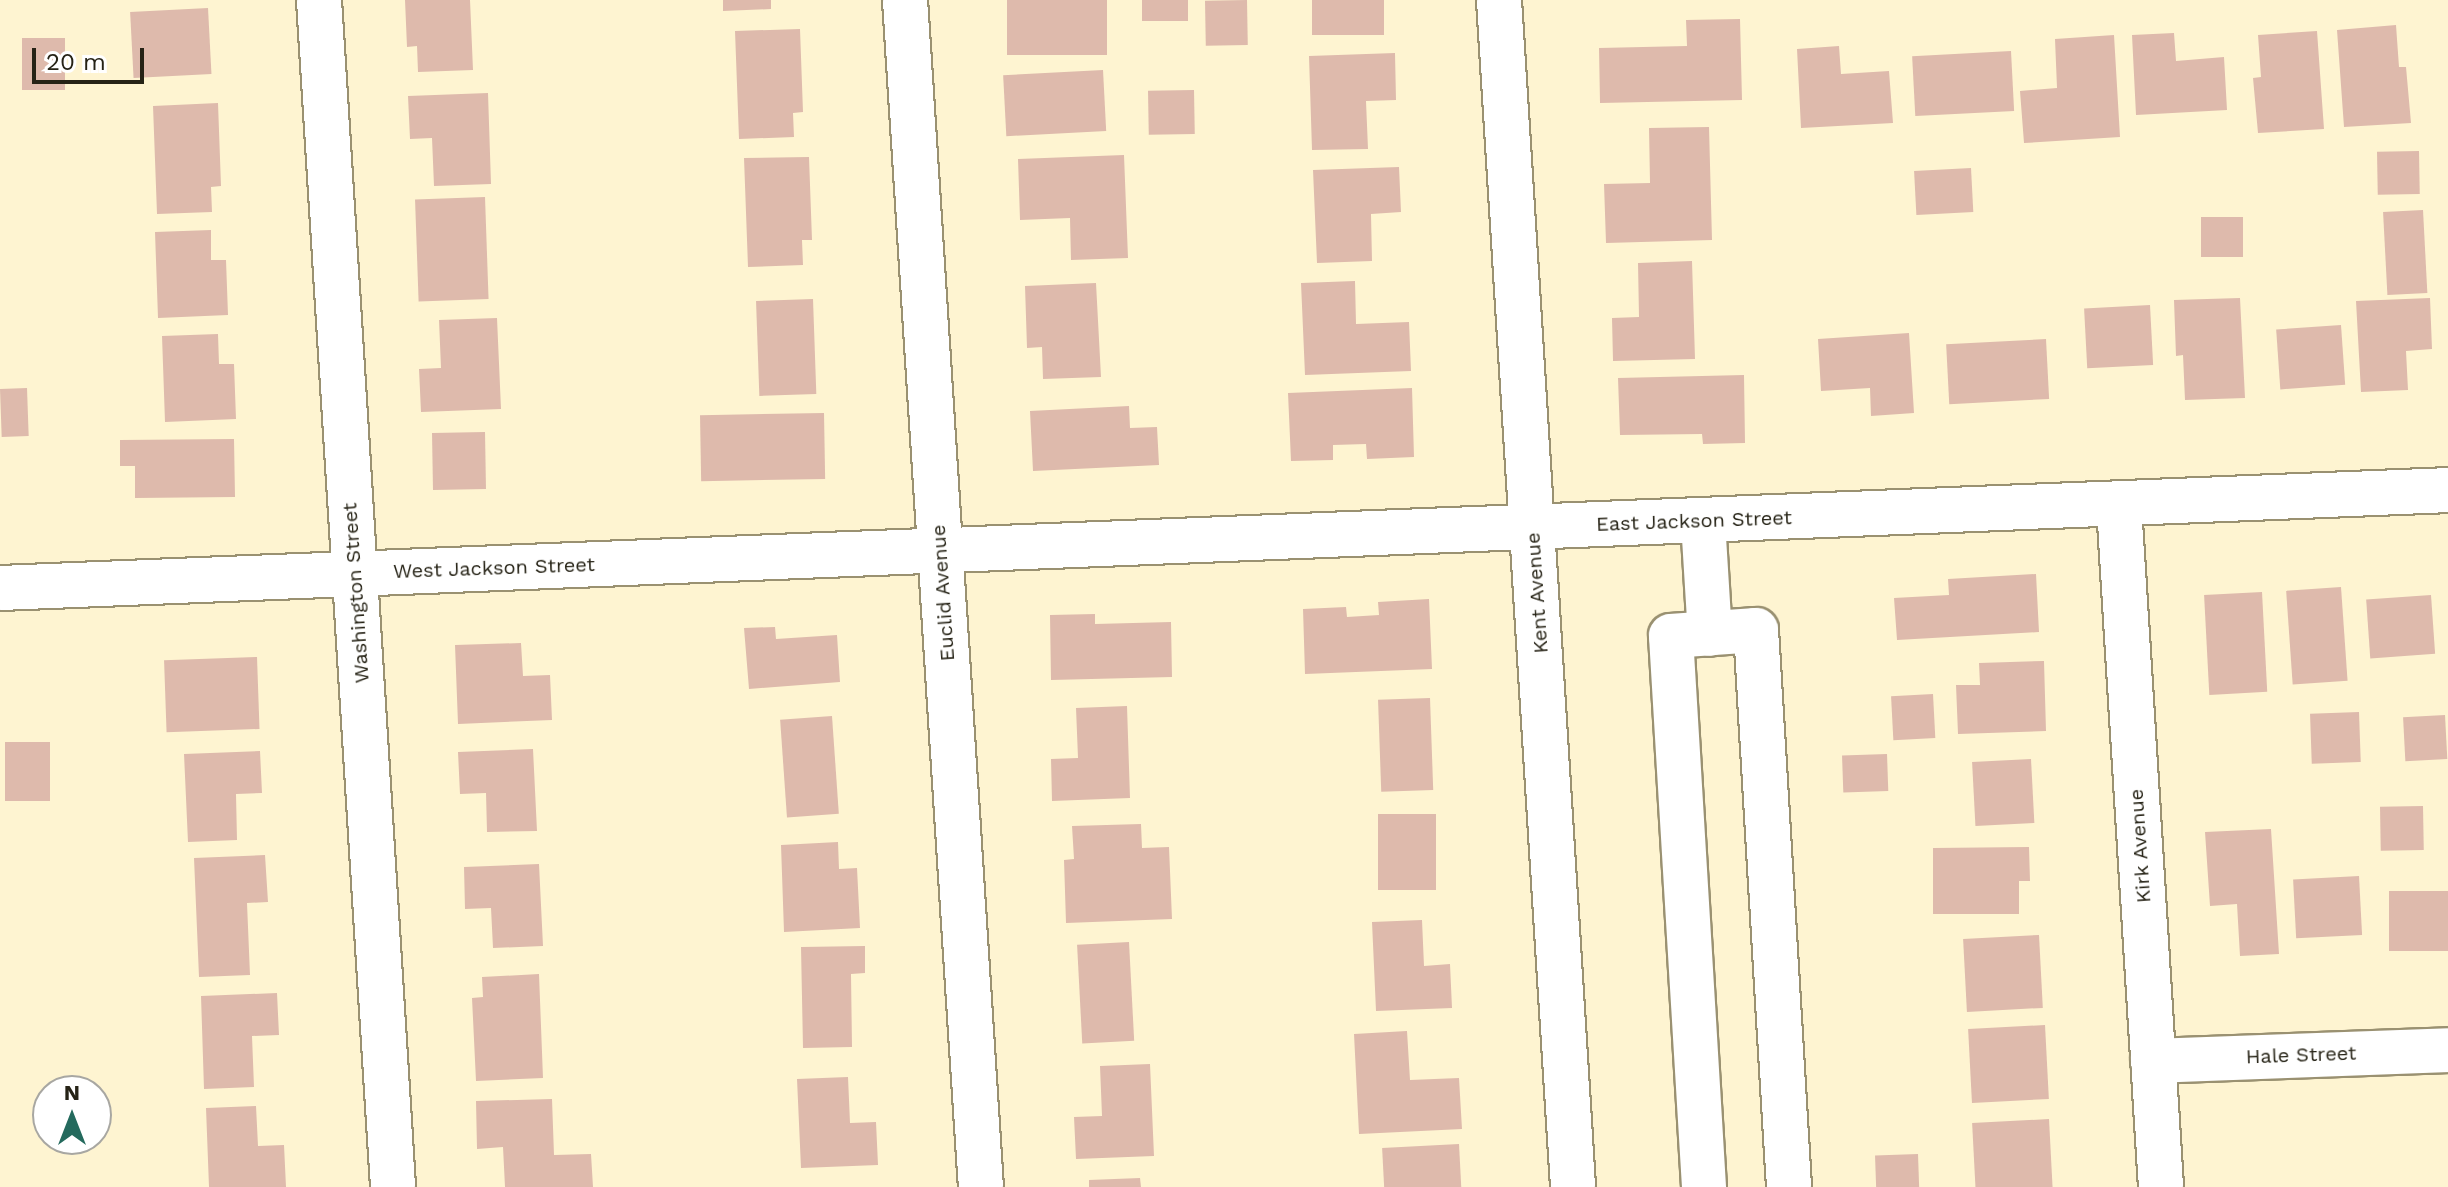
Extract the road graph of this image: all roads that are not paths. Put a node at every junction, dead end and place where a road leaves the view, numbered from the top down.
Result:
1 (319, 0) edge
2 (905, 0) edge
3 (1499, 0) edge
4 (2448, 490) edge
5 (2119, 506) junction
6 (1703, 521) junction
7 (1532, 527) junction
8 (940, 550) junction
9 (355, 574) junction
10 (0, 588) edge
11 (1710, 634) junction
12 (2448, 1050) edge
13 (2153, 1061) junction
14 (393, 1187) edge
15 (981, 1187) edge
16 (1573, 1187) edge
17 (1704, 1187) edge
18 (1789, 1187) edge
19 (2161, 1187) edge

1 - 9 street, Washington Street
2 - 8 street, Euclid Avenue
3 - 7 street, Kent Avenue
4 - 5 street, East Jackson Street
5 - 6 street, East Jackson Street
5 - 13 street, Kirk Avenue
6 - 7 street, East Jackson Street
6 - 11 street
7 - 8 street, East Jackson Street
7 - 16 street, Kent Avenue
8 - 9 street, West Jackson Street
8 - 15 street, Euclid Avenue
9 - 10 street, West Jackson Street
9 - 14 street, Washington Street
11 - 17 street
11 - 18 street
12 - 13 street, Hale Street
13 - 19 street, Kirk Avenue

